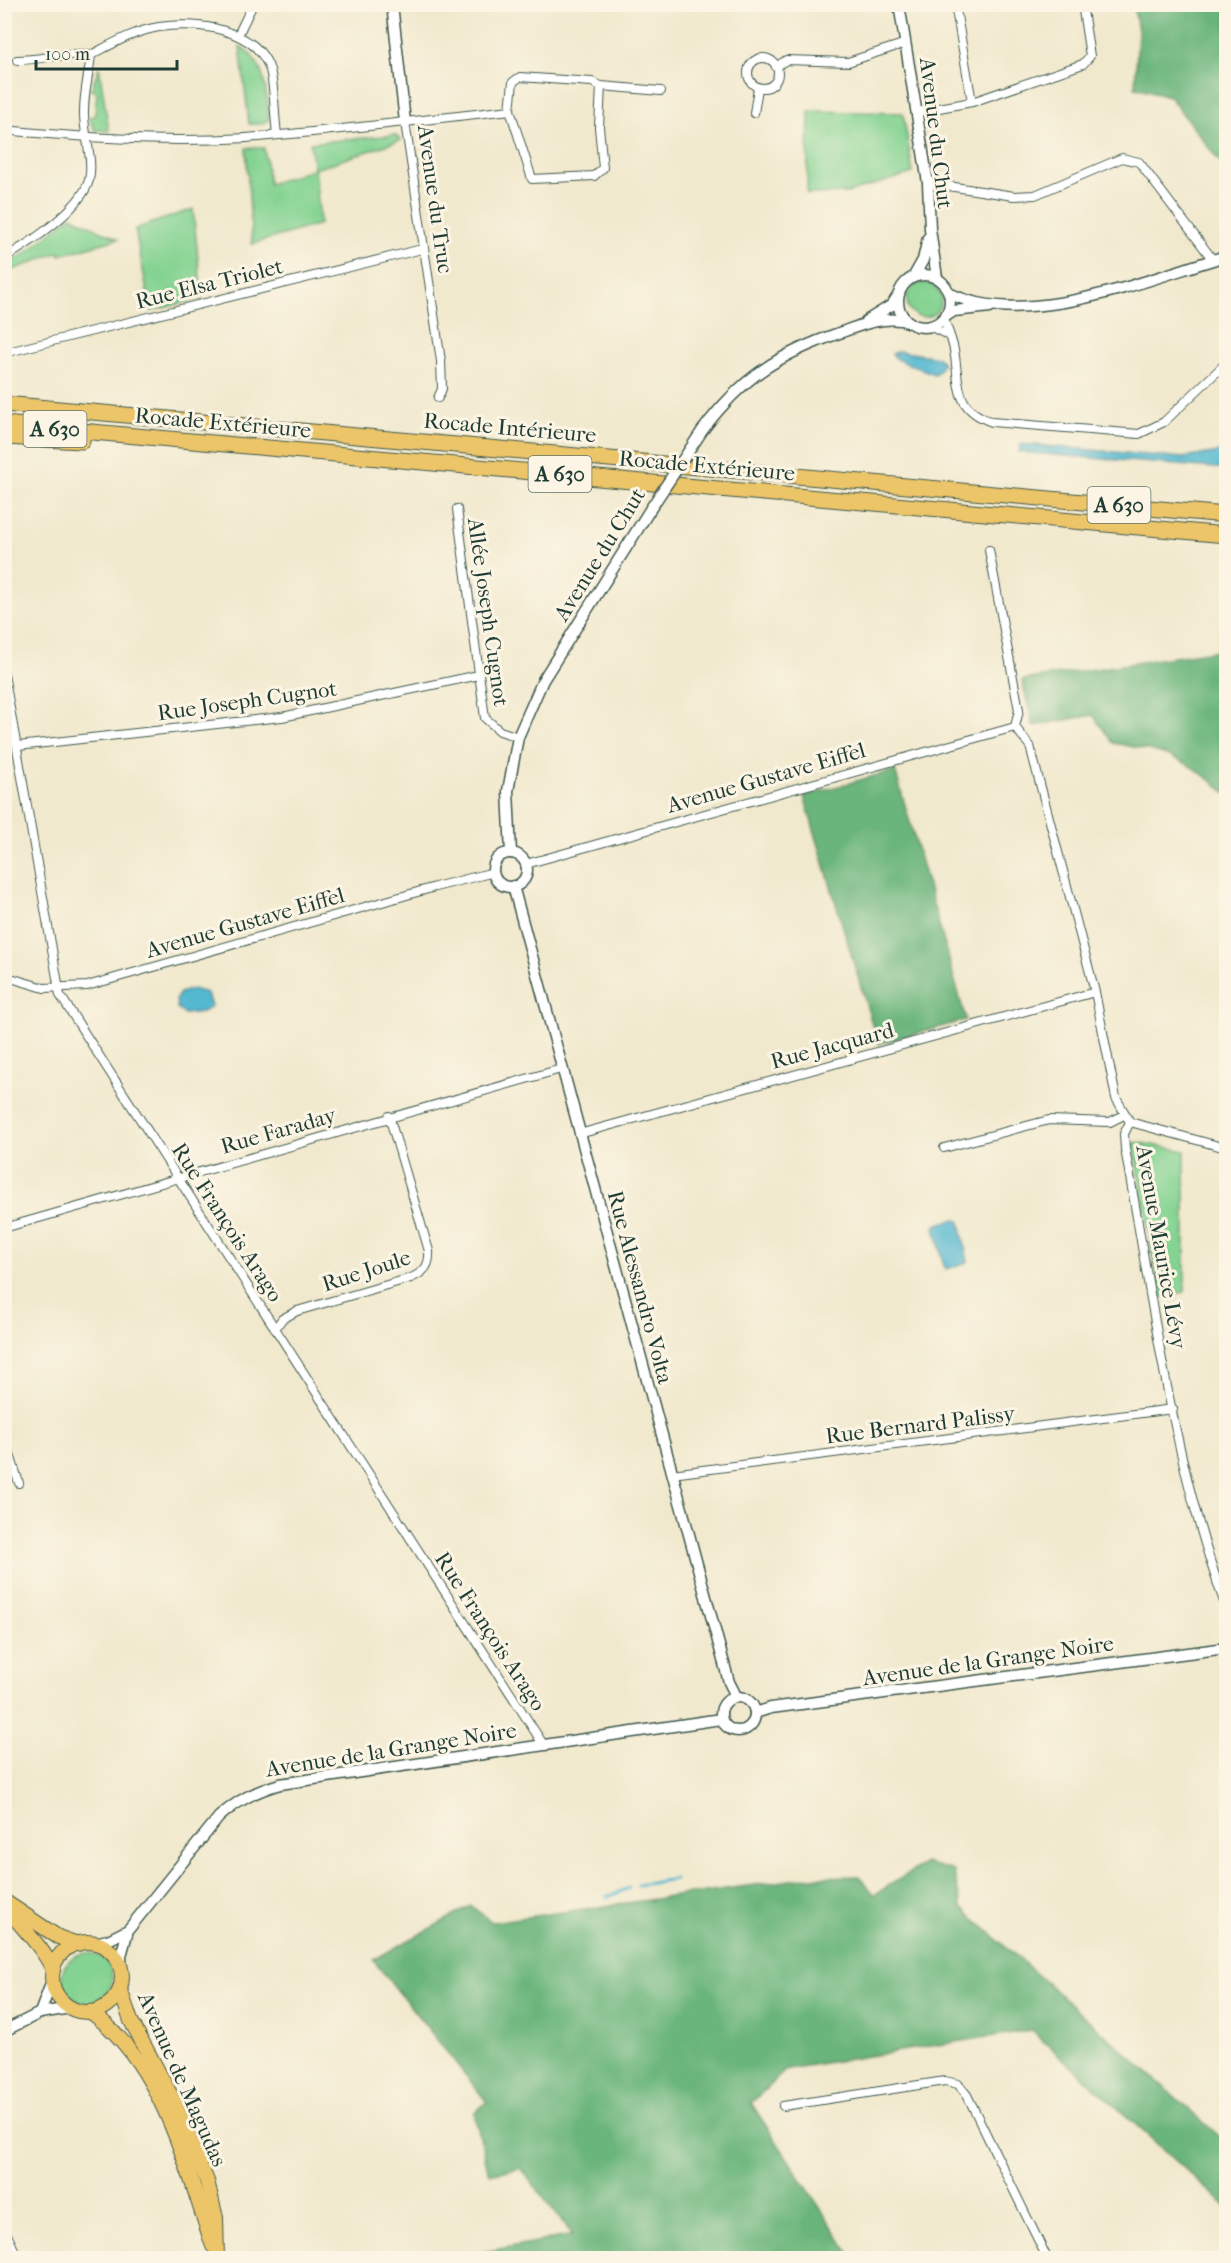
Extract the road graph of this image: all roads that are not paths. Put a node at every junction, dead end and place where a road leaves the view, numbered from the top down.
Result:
1 (253, 4) edge
2 (392, 4) edge
3 (899, 4) edge
4 (955, 4) edge
5 (1082, 4) edge
6 (238, 35) junction
7 (906, 43) junction
8 (91, 55) junction
9 (17, 60) dead end
10 (776, 67) junction
11 (601, 86) junction
12 (758, 88) junction
13 (662, 91) dead end
14 (972, 102) junction
15 (510, 110) junction
16 (917, 112) junction
17 (754, 113) dead end
18 (405, 122) junction
19 (4, 130) edge
20 (277, 134) junction
21 (86, 138) junction
22 (928, 183) junction
23 (930, 229) junction
24 (422, 249) junction
25 (1227, 256) edge
26 (4, 258) edge
27 (1213, 260) junction
28 (914, 276) junction
29 (937, 278) junction
30 (949, 293) junction
31 (899, 294) junction
32 (1003, 306) junction
33 (945, 317) junction
34 (909, 322) junction
35 (858, 326) junction
36 (929, 326) junction
37 (948, 335) junction
38 (4, 353) edge
39 (1227, 363) edge
40 (438, 398) dead end
41 (4, 404) edge
42 (4, 424) edge
43 (105, 434) junction
44 (4, 436) edge
45 (457, 509) dead end
46 (1227, 515) edge
47 (1227, 535) edge
48 (989, 550) dead end
49 (4, 674) edge
50 (479, 675) junction
51 (1015, 727) junction
52 (518, 737) junction
53 (18, 746) junction
54 (511, 853) junction
55 (526, 864) junction
56 (494, 872) junction
57 (513, 886) junction
58 (4, 976) edge
59 (59, 989) junction
60 (1095, 992) junction
61 (561, 1069) junction
62 (389, 1116) junction
63 (1127, 1119) junction
64 (579, 1134) junction
65 (944, 1148) dead end
66 (1227, 1148) edge
67 (178, 1178) junction
68 (4, 1228) edge
69 (275, 1329) junction
70 (1173, 1409) junction
71 (4, 1436) edge
72 (672, 1474) junction
73 (19, 1483) dead end
74 (1227, 1607) edge
75 (1227, 1648) edge
76 (736, 1696) junction
77 (755, 1713) junction
78 (721, 1719) junction
79 (543, 1744) junction
80 (4, 1902) edge
81 (128, 1930) junction
82 (93, 1943) junction
83 (78, 1944) junction
84 (122, 1972) junction
85 (53, 1975) junction
86 (120, 1989) junction
87 (70, 2008) junction
88 (91, 2012) junction
89 (40, 2013) junction
90 (4, 2031) edge
91 (783, 2106) dead end
92 (4, 2228) edge
93 (217, 2258) edge
94 (18, 2259) edge
95 (1047, 2259) edge

1 - 6 street
2 - 18 street, Avenue du Truc
3 - 7 street, Avenue du Chut
4 - 14 street
5 - 14 street
6 - 8 street
6 - 20 street
7 - 10 street, Avenue du Chut
7 - 16 street, Avenue du Chut
8 - 9 street
8 - 21 street
10 - 12 street
10 - 12 street, Avenue du Chut
11 - 13 street
11 - 15 street
11 - 15 street
12 - 17 street
14 - 16 street
15 - 18 street
16 - 22 street, Avenue du Chut
18 - 20 street
18 - 24 street, Avenue du Truc
19 - 21 street
20 - 21 street
21 - 26 street
22 - 23 street, Avenue du Chut
22 - 27 street
23 - 28 street, Avenue du Chut
23 - 29 street, Avenue du Chut
24 - 38 street, Rue Elsa Triolet
24 - 40 street, Avenue du Truc
25 - 27 street
27 - 32 street
28 - 29 street
28 - 31 street
29 - 30 street
30 - 32 street
30 - 33 street
31 - 34 street
31 - 35 street, Avenue du Chut
32 - 33 street
33 - 36 street
33 - 37 street
34 - 35 street, Avenue du Chut
34 - 36 street
35 - 52 street, Avenue du Chut, bridge
36 - 37 street
37 - 39 street
41 - 46 highway, Rocade Intérieure / A 630
42 - 43 highway, Rocade Extérieure / A 630
43 - 44 highway
43 - 47 highway, Rocade Extérieure / A 630
45 - 50 street, Allée Joseph Cugnot
48 - 51 street
49 - 53 street, Rue François Arago
50 - 52 street, Allée Joseph Cugnot
50 - 53 street, Rue Joseph Cugnot
51 - 55 street, Avenue Gustave Eiffel
51 - 60 street, Avenue Maurice Lévy
52 - 54 street, Avenue du Chut
53 - 59 street, Rue François Arago
54 - 55 street
54 - 56 street
55 - 57 street
56 - 57 street
56 - 59 street, Avenue Gustave Eiffel
57 - 61 street, Rue Alessandro Volta
58 - 59 street, Avenue Gustave Eiffel
59 - 67 street, Rue François Arago
60 - 63 street, Avenue Maurice Lévy
60 - 64 street, Rue Jacquard
61 - 62 street, Rue Faraday
61 - 64 street, Rue Alessandro Volta
62 - 67 street, Rue Faraday
62 - 69 street, Rue Joule
63 - 65 street
63 - 66 street
63 - 70 street, Avenue Maurice Lévy
64 - 72 street, Rue Alessandro Volta
67 - 68 street, Rue Faraday
67 - 69 street, Rue François Arago
69 - 79 street, Rue François Arago
70 - 72 street, Rue Bernard Palissy
70 - 74 street, Avenue Maurice Lévy
71 - 73 street
72 - 76 street, Rue Alessandro Volta
75 - 77 street, Avenue de la Grange Noire
76 - 77 street
76 - 78 street
77 - 78 street
78 - 79 street, Avenue de la Grange Noire
79 - 81 street, Avenue de la Grange Noire
80 - 83 main road
80 - 85 main road
81 - 82 street, Avenue de la Grange Noire
81 - 84 street, Avenue de la Grange Noire
82 - 83 main road
82 - 84 main road
83 - 85 main road
84 - 86 main road
85 - 87 main road
85 - 89 street
86 - 88 main road
86 - 93 main road, Avenue de Magudas
87 - 88 main road
87 - 89 street
88 - 93 main road, Avenue de Magudas
89 - 90 street
91 - 95 street
92 - 94 street

